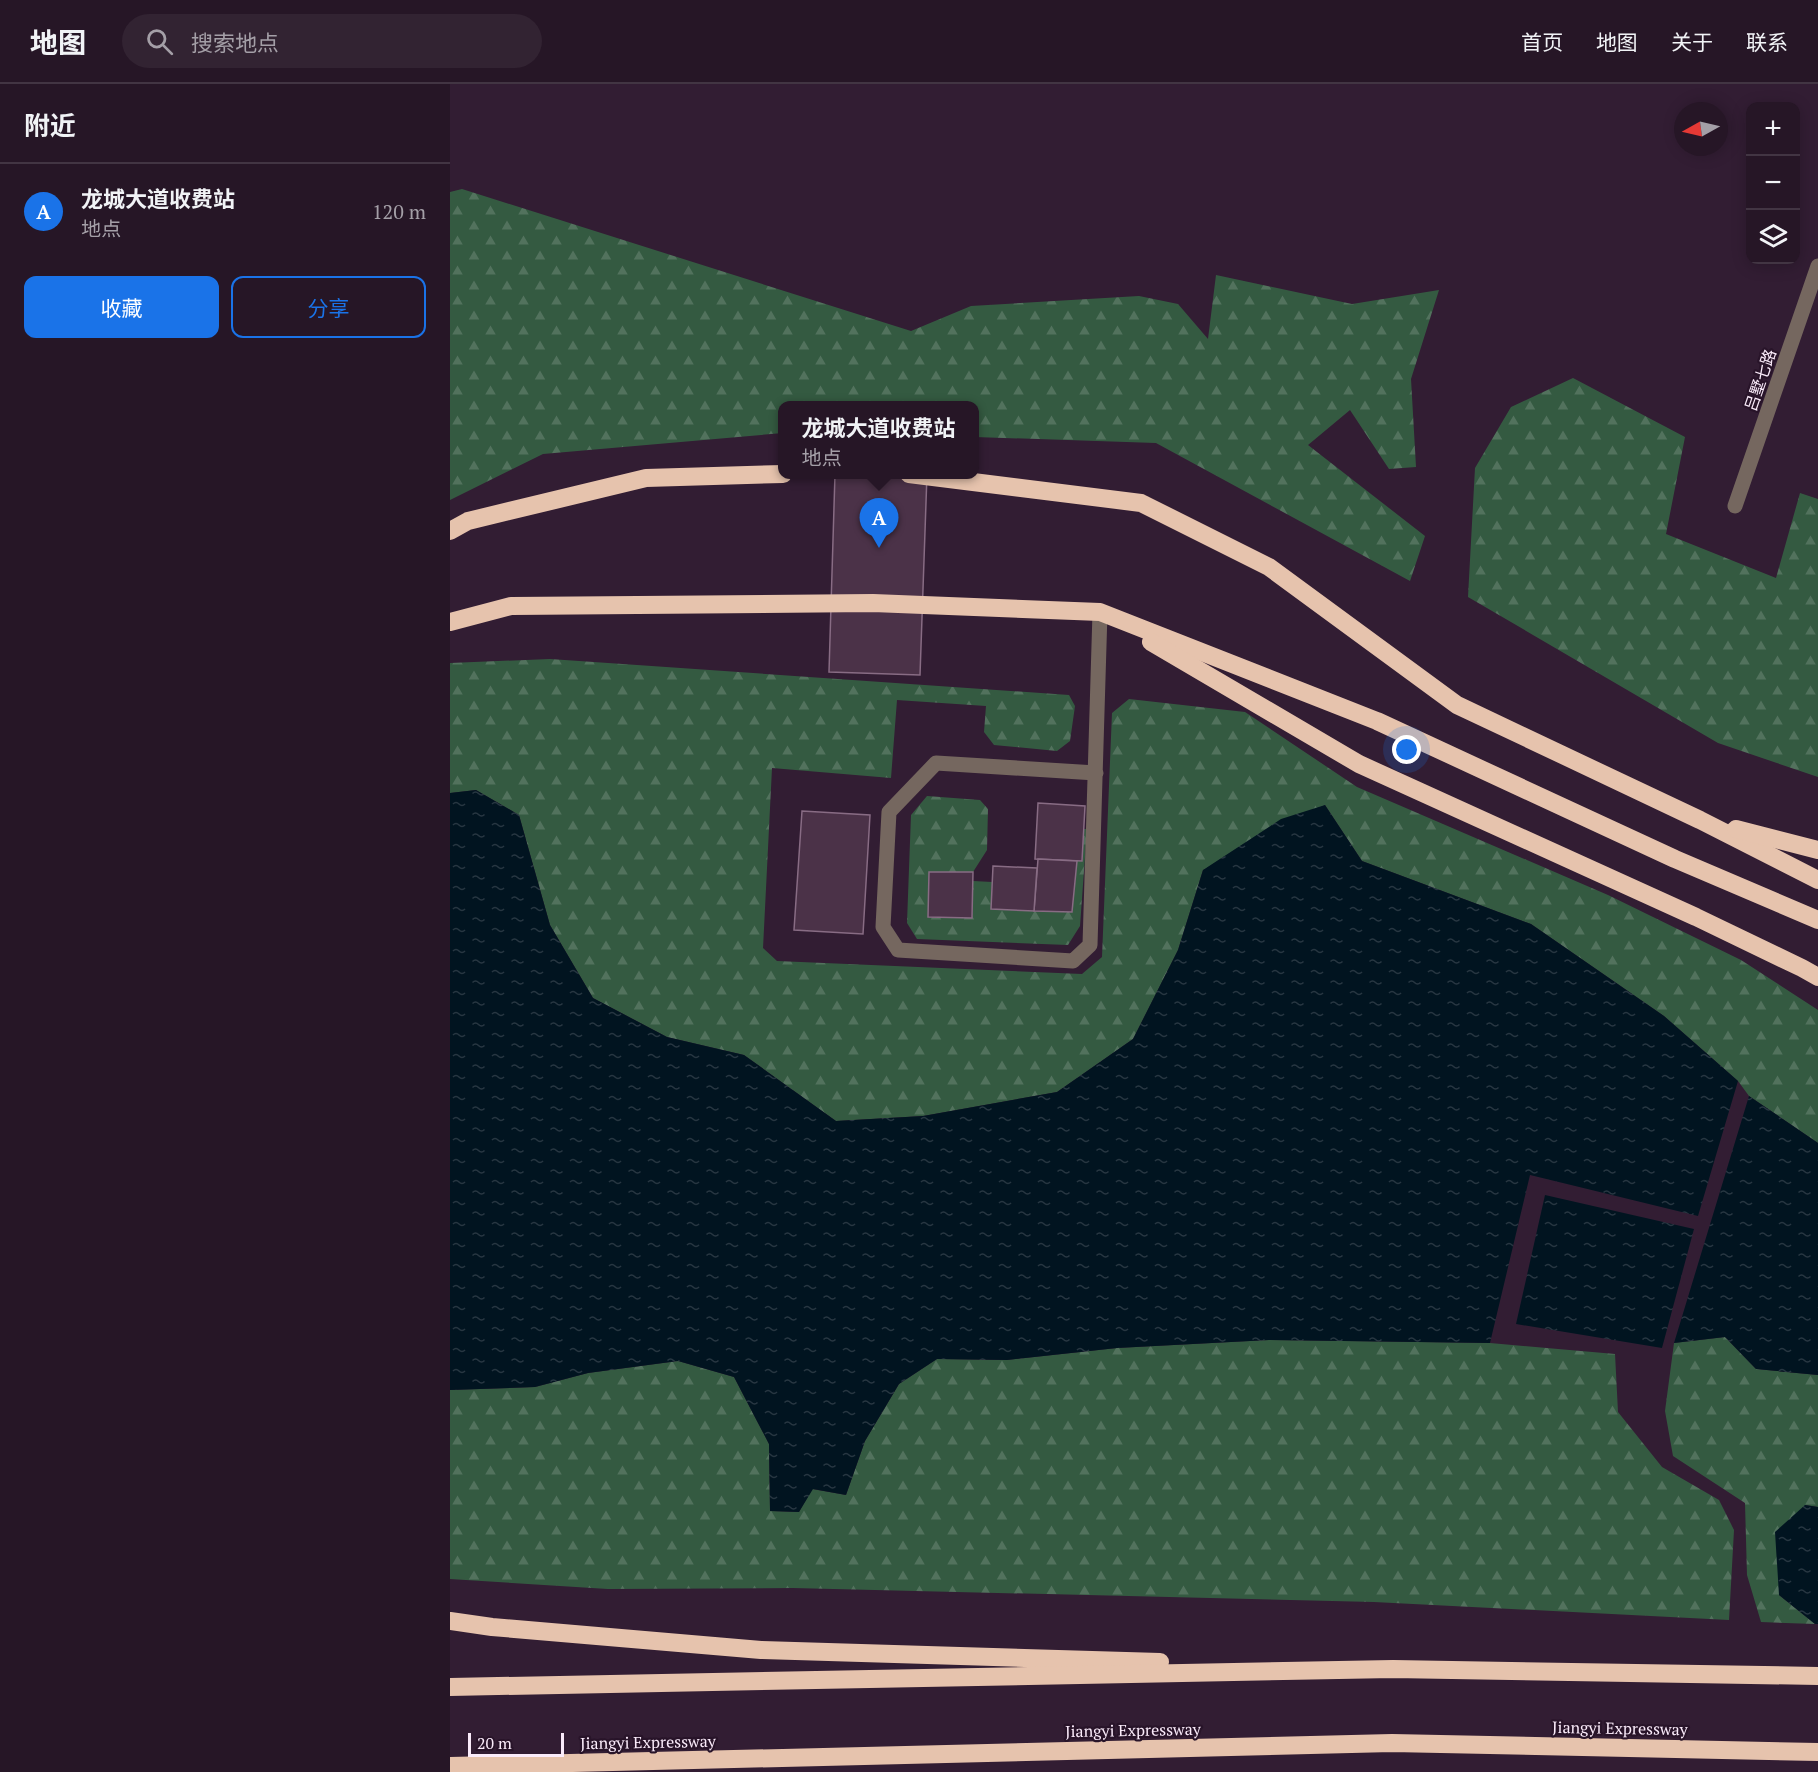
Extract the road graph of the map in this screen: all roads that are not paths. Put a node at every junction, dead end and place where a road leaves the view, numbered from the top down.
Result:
1 (1818, 266) edge
2 (778, 474) edge
3 (949, 479) edge
4 (1735, 506) dead end
5 (450, 531) edge
6 (1100, 612) junction
7 (450, 621) edge
8 (1096, 772) junction
9 (1700, 819) junction
10 (1817, 850) edge
11 (1818, 880) edge
12 (1818, 920) edge
13 (1818, 977) edge
14 (450, 1622) edge
15 (1393, 1669) junction
16 (1818, 1676) edge
17 (450, 1687) edge
18 (1818, 1752) edge
19 (450, 1766) edge

1 - 4 street, 吕墅七路
2 - 5 highway
3 - 9 highway
6 - 7 highway
6 - 8 street
6 - 12 highway
6 - 13 highway
8 - 8 street
9 - 10 highway
9 - 11 highway
14 - 15 highway
15 - 16 highway
15 - 17 highway
18 - 19 highway, Jiangyi Expressway

